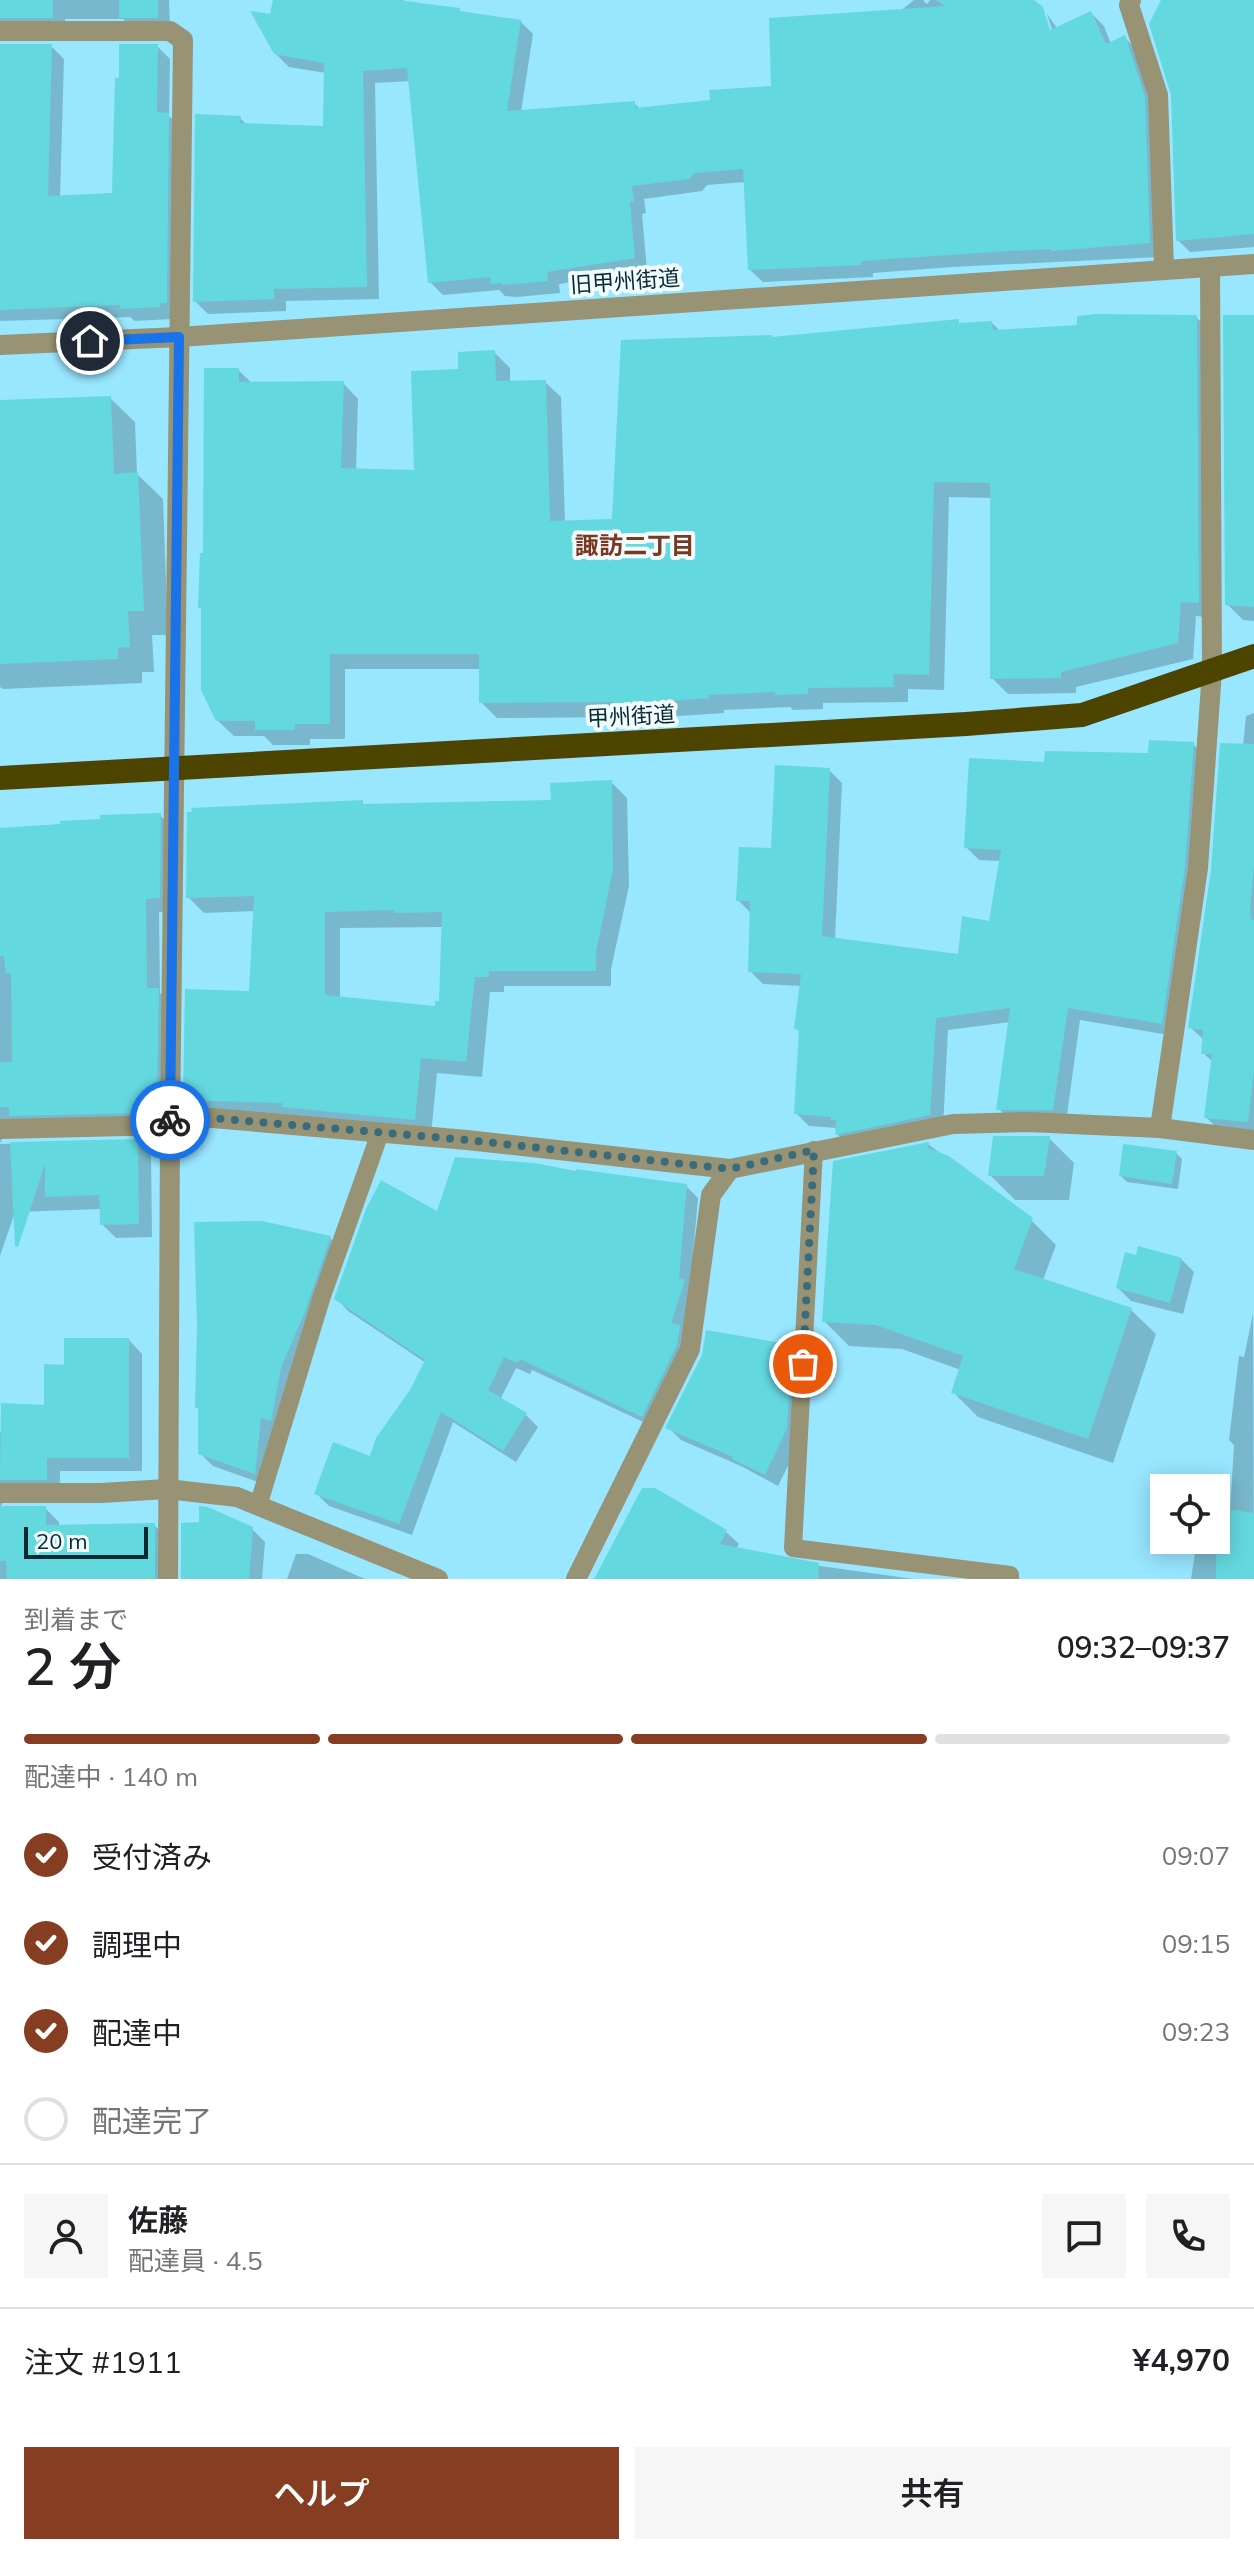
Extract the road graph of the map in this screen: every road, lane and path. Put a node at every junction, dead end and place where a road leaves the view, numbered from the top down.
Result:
1 (1127, 2) edge
2 (0, 31) edge
3 (1254, 264) edge
4 (1210, 267) junction
5 (1164, 268) junction
6 (179, 337) junction
7 (0, 345) edge
8 (1254, 656) edge
9 (1212, 671) junction
10 (174, 767) junction
11 (0, 778) edge
12 (170, 1125) junction
13 (1160, 1128) junction
14 (0, 1129) edge
15 (380, 1133) junction
16 (1254, 1140) edge
17 (814, 1150) junction
18 (730, 1169) junction
19 (167, 1489) junction
20 (0, 1493) edge
21 (258, 1506) junction
22 (168, 1579) edge
23 (438, 1579) edge
24 (576, 1579) edge
25 (1010, 1579) edge

1 - 5 street
2 - 6 street
3 - 4 street, 旧甲州街道
4 - 5 street, 旧甲州街道
4 - 9 street
5 - 6 street, 旧甲州街道
6 - 7 street, 旧甲州街道
6 - 10 street
8 - 9 highway, 甲州街道
9 - 10 highway, 甲州街道
9 - 13 street
10 - 11 highway, 甲州街道
10 - 12 street
12 - 14 street
12 - 15 street
12 - 19 street
13 - 16 street
13 - 17 street
15 - 18 street
15 - 21 lane
17 - 18 street
17 - 25 lane
18 - 24 street
19 - 20 street
19 - 21 street
19 - 22 street
21 - 23 street

